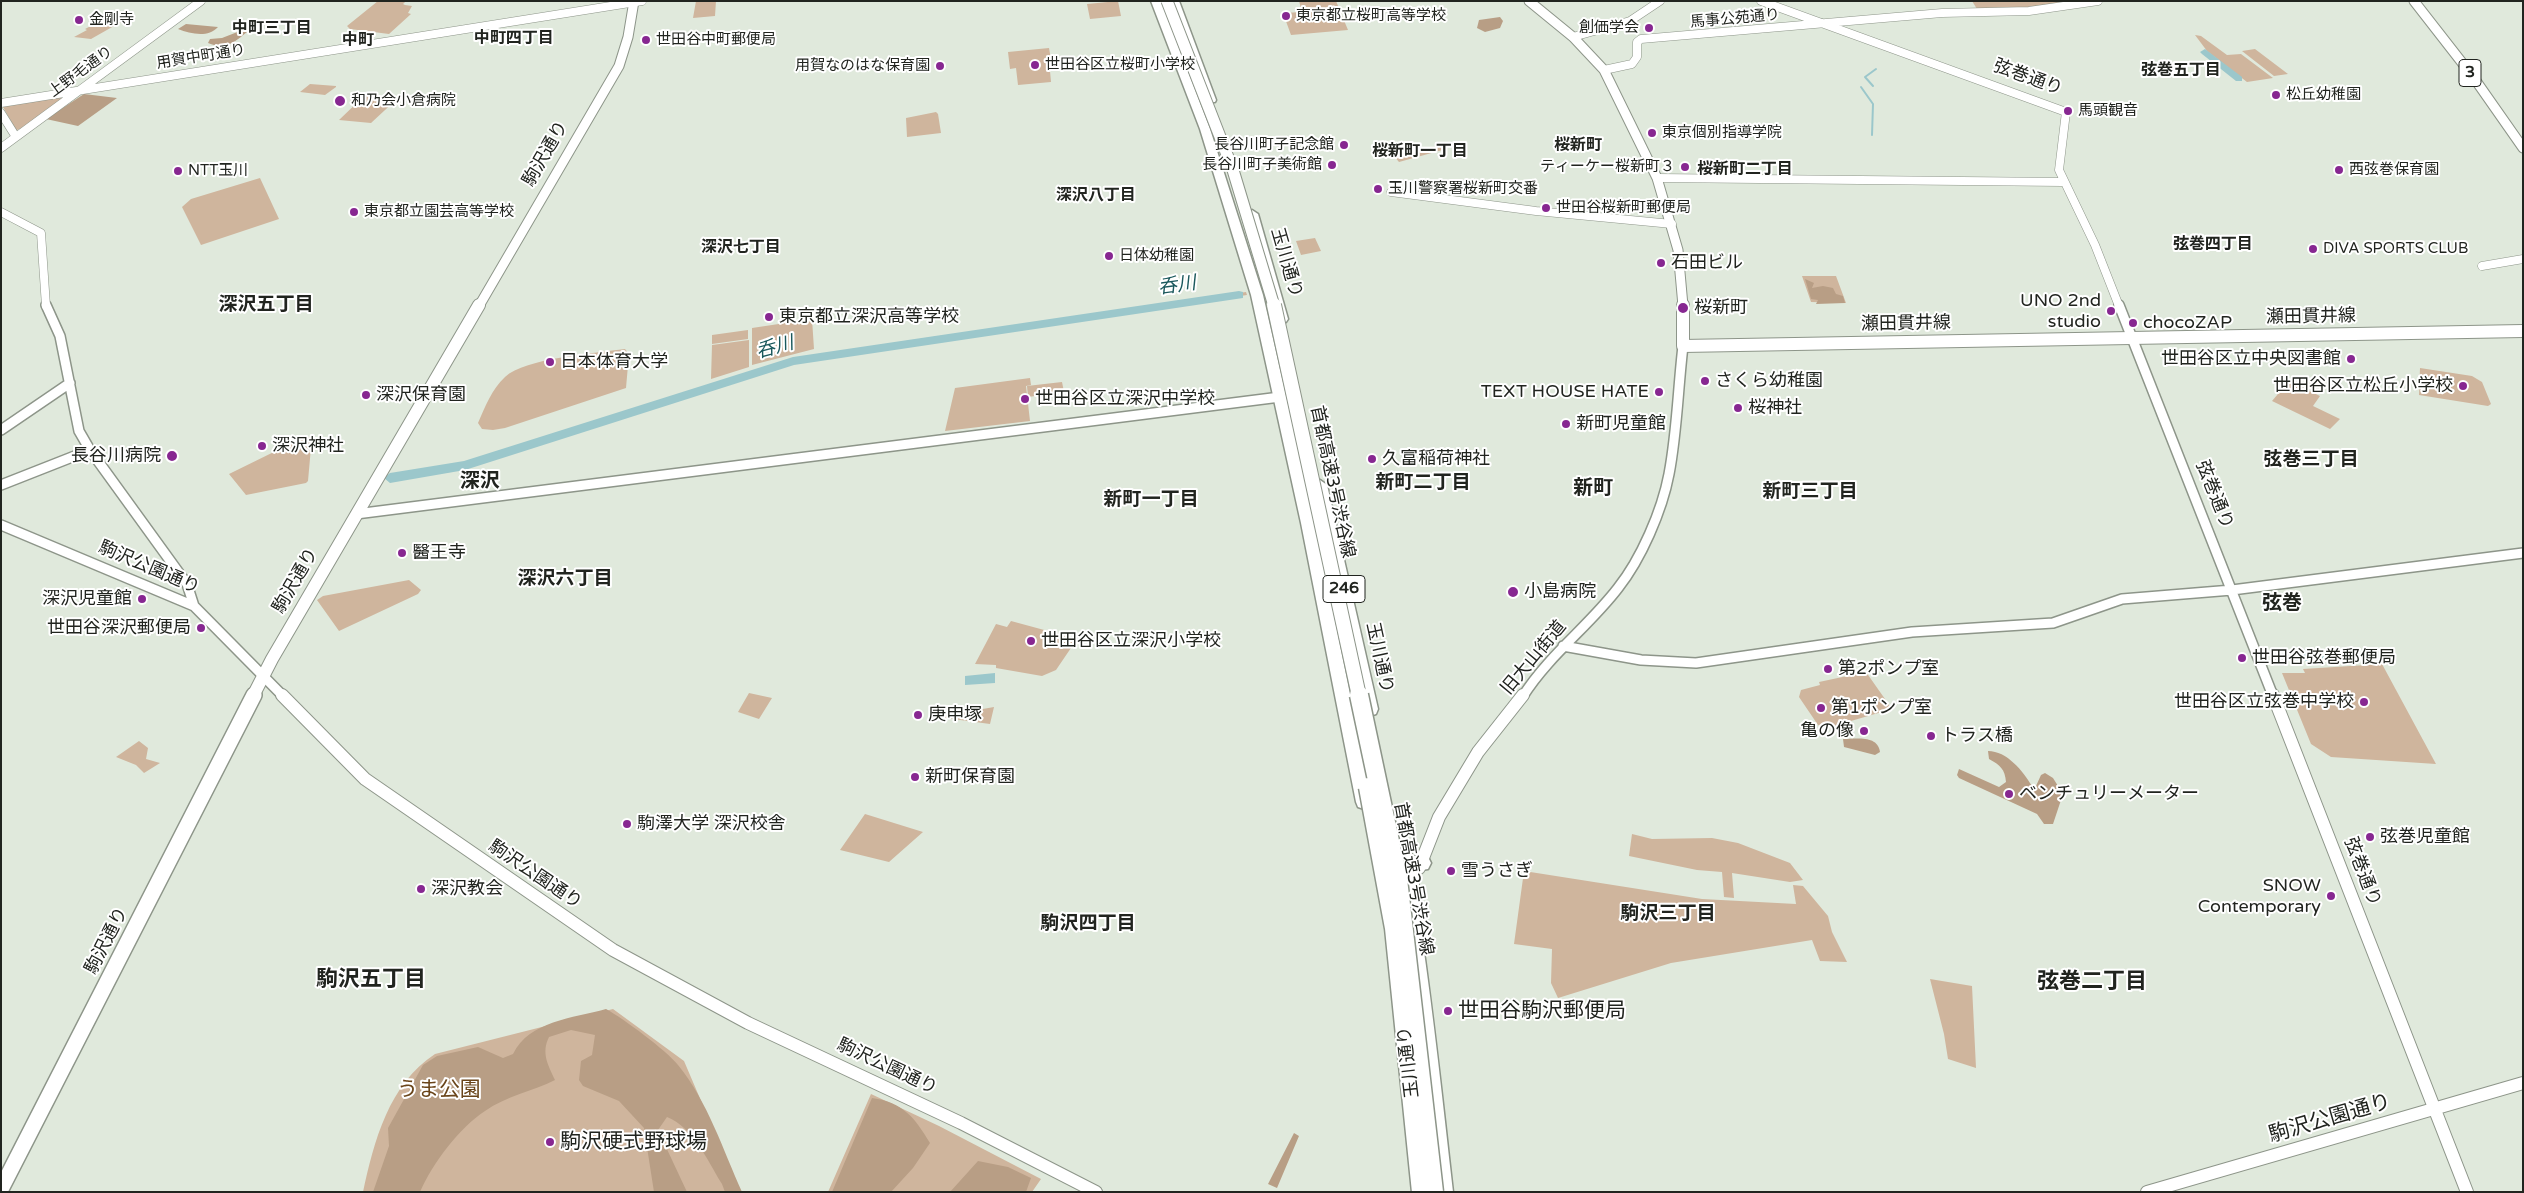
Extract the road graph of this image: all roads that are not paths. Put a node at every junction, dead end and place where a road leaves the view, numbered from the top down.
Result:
1 (201, 1) edge
2 (1156, 1) edge
3 (1161, 1) edge
4 (1167, 1) edge
5 (1174, 1) edge
6 (1529, 1) edge
7 (1660, 1) edge
8 (1761, 1) edge
9 (2098, 1) edge
10 (2414, 1) edge
11 (637, 2) edge
12 (1823, 22) junction
13 (1573, 37) junction
14 (1604, 70) junction
15 (78, 91) junction
16 (1, 103) edge
17 (1, 113) edge
18 (16, 137) junction
19 (1, 148) edge
20 (2523, 148) edge
21 (1657, 178) junction
22 (2063, 182) junction
23 (1391, 192) dead end
24 (1, 212) edge
25 (1672, 224) junction
26 (2523, 259) edge
27 (2482, 266) dead end
28 (2523, 331) edge
29 (2131, 338) junction
30 (1683, 346) junction
31 (70, 383) junction
32 (1280, 397) junction
33 (1, 430) edge
34 (90, 450) junction
35 (1, 485) edge
36 (356, 514) junction
37 (1, 525) edge
38 (2523, 553) edge
39 (2232, 590) junction
40 (194, 606) junction
41 (1563, 646) junction
42 (264, 675) junction
43 (1422, 863) junction
44 (1404, 864) junction
45 (1410, 881) junction
46 (1390, 924) junction
47 (2523, 1083) edge
48 (2433, 1109) junction
49 (1, 1189) edge
50 (1096, 1192) edge
51 (1413, 1192) edge
52 (1421, 1192) edge
53 (1434, 1192) edge
54 (1443, 1192) edge
55 (2147, 1192) edge
56 (2467, 1192) edge

1 - 15 street, 上野毛通り
2 - 32 highway, 玉川通り / 246
3 - 52 highway, 首都高速3号渋谷線, bridge
4 - 53 highway, 首都高速3号渋谷線, bridge
5 - 44 highway, 玉川通り / 246
6 - 13 main road
7 - 13 street
8 - 12 street, 弦巻通り
9 - 12 street, 馬事公苑通り
10 - 20 main road, 3
11 - 15 street, 用賀中町通り
11 - 36 main road, 駒沢通り
12 - 14 street, 馬事公苑通り
12 - 22 street, 弦巻通り
13 - 14 main road
14 - 21 main road
15 - 16 street, 用賀中町通り
15 - 18 street, 上野毛通り
17 - 18 street
18 - 19 street, 上野毛通り
21 - 22 street
21 - 25 main road
22 - 29 street, 弦巻通り
23 - 25 street
24 - 31 street
25 - 30 main road
26 - 27 street
28 - 29 main road, 瀬田貫井線
29 - 30 main road, 瀬田貫井線
29 - 39 street, 弦巻通り
30 - 41 street, 旧大山街道
31 - 33 street
31 - 34 street
32 - 36 street
32 - 46 highway, 玉川通り / 246
34 - 35 street
34 - 40 street
36 - 42 main road, 駒沢通り
37 - 40 street, 駒沢公園通り
38 - 39 street
39 - 41 street
39 - 48 street, 弦巻通り
40 - 42 street, 駒沢公園通り
41 - 43 street, 旧大山街道
42 - 49 main road, 駒沢通り
42 - 50 street, 駒沢公園通り
43 - 44 highway
43 - 45 street, 旧大山街道
44 - 45 highway, 玉川通り / 246
45 - 46 street, 旧大山街道
45 - 54 highway, 玉川通り / 246
46 - 51 highway, 玉川通り / 246
47 - 48 street, 駒沢公園通り
48 - 55 street, 駒沢公園通り
48 - 56 street, 弦巻通り

